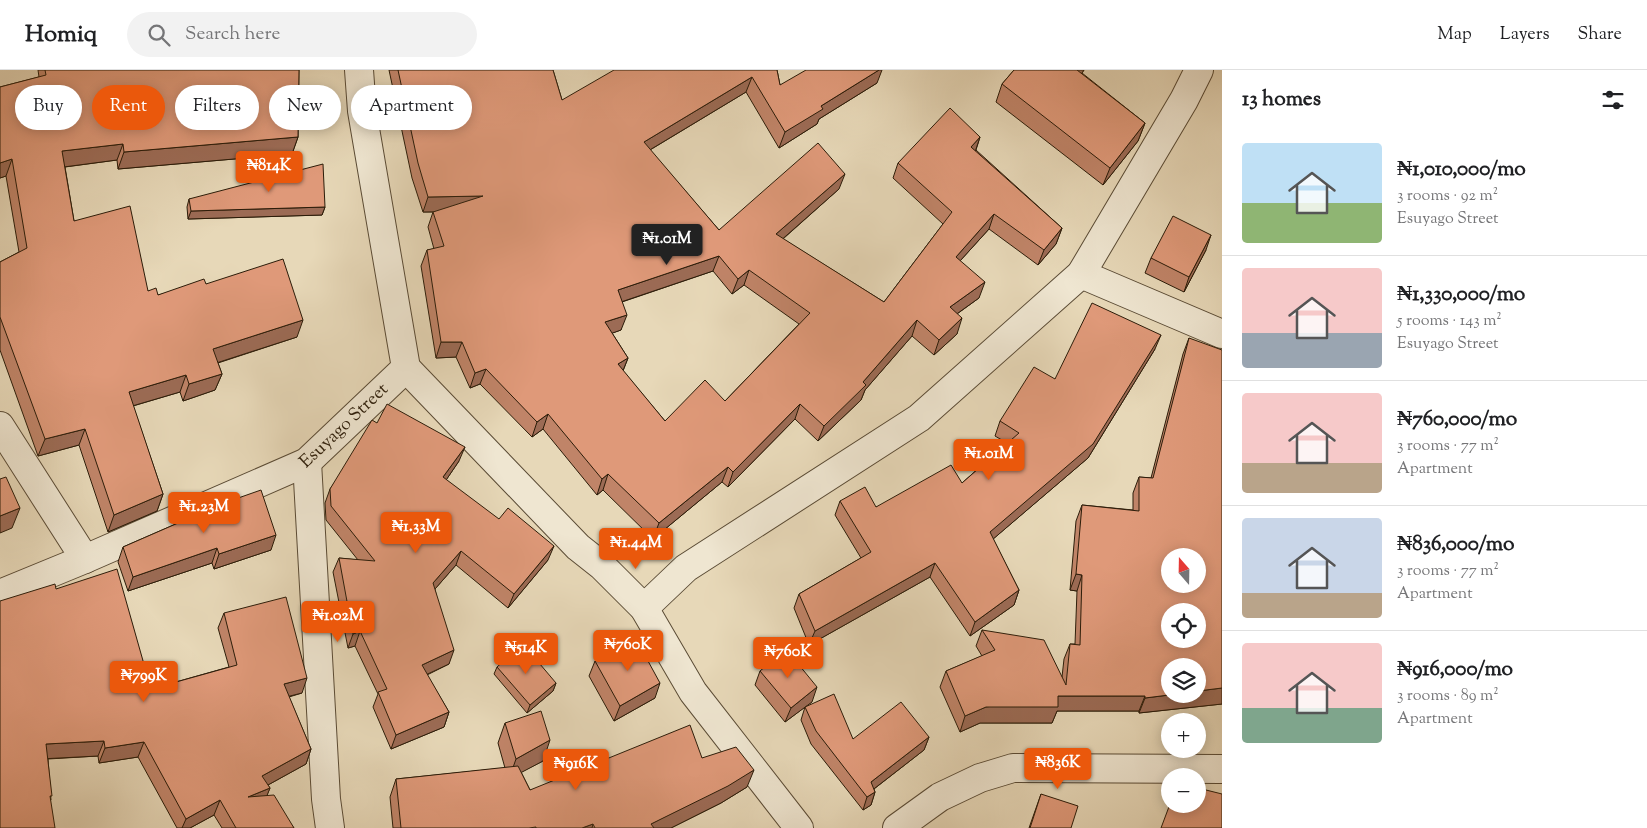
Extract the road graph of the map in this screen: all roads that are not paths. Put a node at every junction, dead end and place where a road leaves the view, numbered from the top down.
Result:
1 (359, 70) edge
2 (1199, 70) edge
3 (1081, 274) junction
4 (1222, 334) edge
5 (406, 368) junction
6 (0, 426) edge
7 (307, 462) junction
8 (85, 559) junction
9 (0, 594) edge
10 (644, 608) junction
11 (1222, 769) edge
12 (330, 828) edge
13 (799, 828) edge
14 (896, 828) edge

1 - 5 street
2 - 3 street
3 - 4 street
3 - 10 street
5 - 7 street, Esuyago Street
5 - 10 street
6 - 8 street
7 - 8 street, Esuyago Street
7 - 12 street
8 - 9 street, Esuyago Street
10 - 13 street
11 - 14 street

